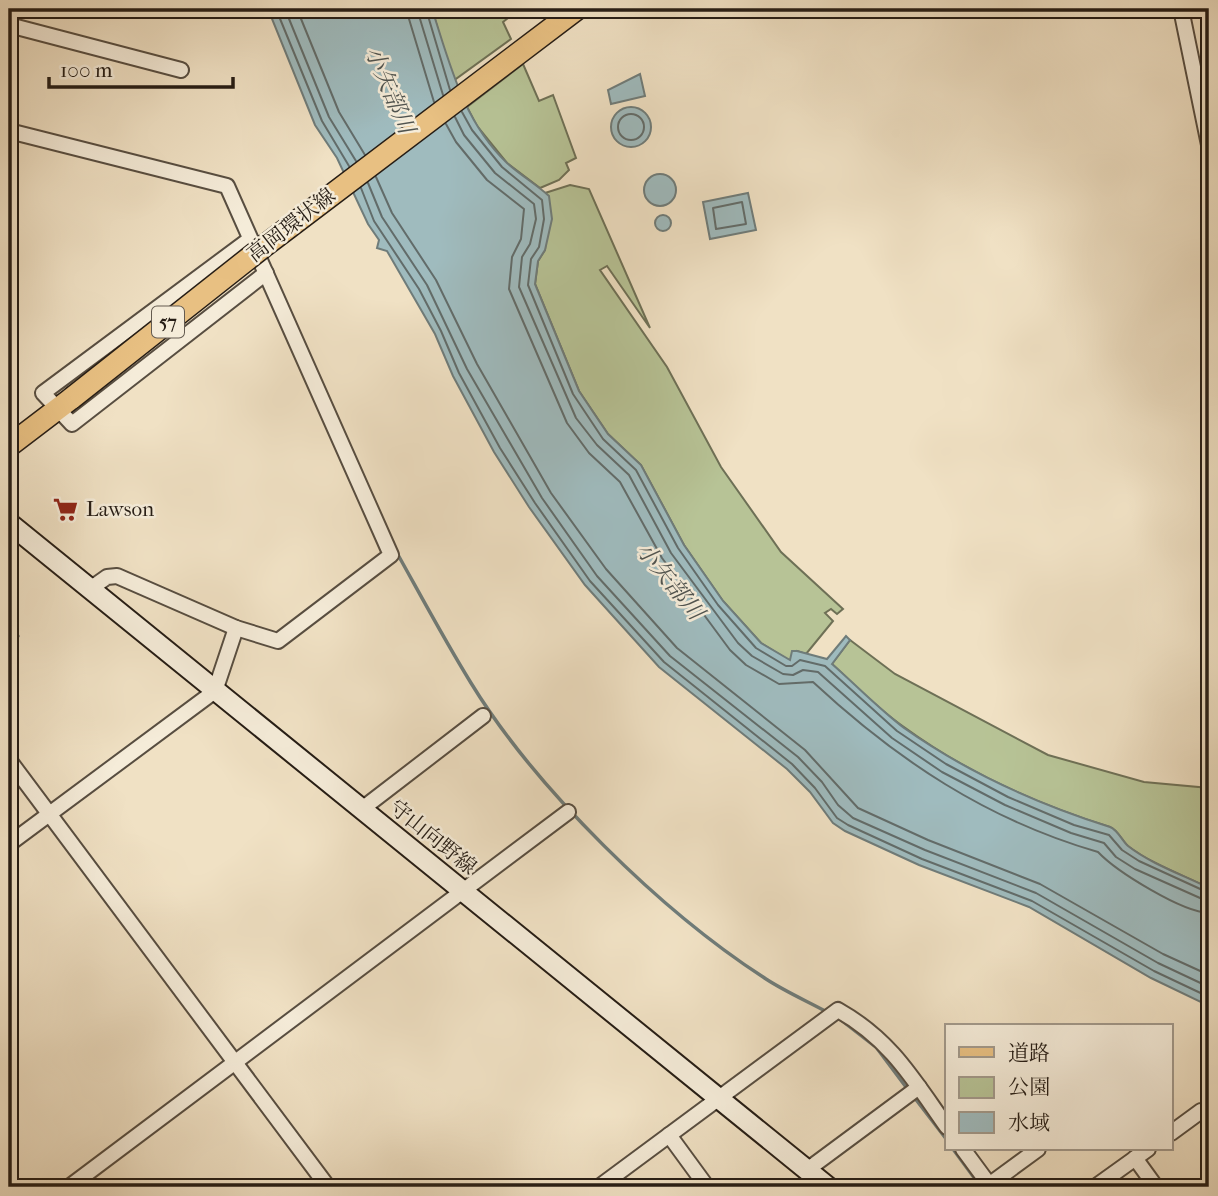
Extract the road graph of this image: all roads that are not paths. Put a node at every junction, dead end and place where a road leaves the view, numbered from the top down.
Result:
1 (1181, 9) edge
2 (570, 13) edge
3 (9, 25) edge
4 (181, 70) dead end
5 (9, 131) edge
6 (1209, 145) edge
7 (257, 243) junction
8 (266, 273) junction
9 (64, 404) junction
10 (9, 446) edge
11 (9, 523) edge
12 (90, 589) junction
13 (236, 628) junction
14 (215, 691) junction
15 (484, 716) dead end
16 (9, 760) edge
17 (362, 809) junction
18 (568, 812) dead end
19 (49, 814) junction
20 (9, 844) edge
21 (465, 891) junction
22 (235, 1063) junction
23 (919, 1087) junction
24 (718, 1098) junction
25 (1201, 1111) dead end
26 (945, 1124) edge
27 (1172, 1132) edge
28 (668, 1135) junction
29 (964, 1150) edge
30 (1037, 1150) edge
31 (1140, 1152) edge
32 (807, 1170) junction
33 (990, 1186) edge
34 (69, 1187) edge
35 (328, 1187) edge
36 (599, 1187) edge
37 (708, 1187) edge
38 (828, 1187) edge
39 (1095, 1187) edge
40 (1156, 1187) edge

1 - 6 street
2 - 7 main road, 高岡環状線 / 57
3 - 4 street
5 - 7 street
7 - 8 street
7 - 9 main road, 高岡環状線 / 57, bridge
7 - 9 street
8 - 9 street
8 - 13 street
9 - 10 main road, 高岡環状線 / 57
11 - 12 main road, 守山向野線
12 - 13 street
12 - 14 main road, 守山向野線
13 - 14 street
14 - 17 main road, 守山向野線
14 - 19 street
15 - 17 street
16 - 19 street
17 - 21 main road, 守山向野線
18 - 21 street
19 - 20 street
19 - 22 street
21 - 22 street
21 - 24 main road, 守山向野線
22 - 34 street
22 - 35 street
23 - 24 street
23 - 26 street
23 - 32 street
24 - 28 street
24 - 32 main road, 守山向野線
25 - 27 street
28 - 36 street
28 - 37 street
29 - 33 street
30 - 33 street
31 - 39 street
31 - 40 street
32 - 38 main road, 守山向野線

